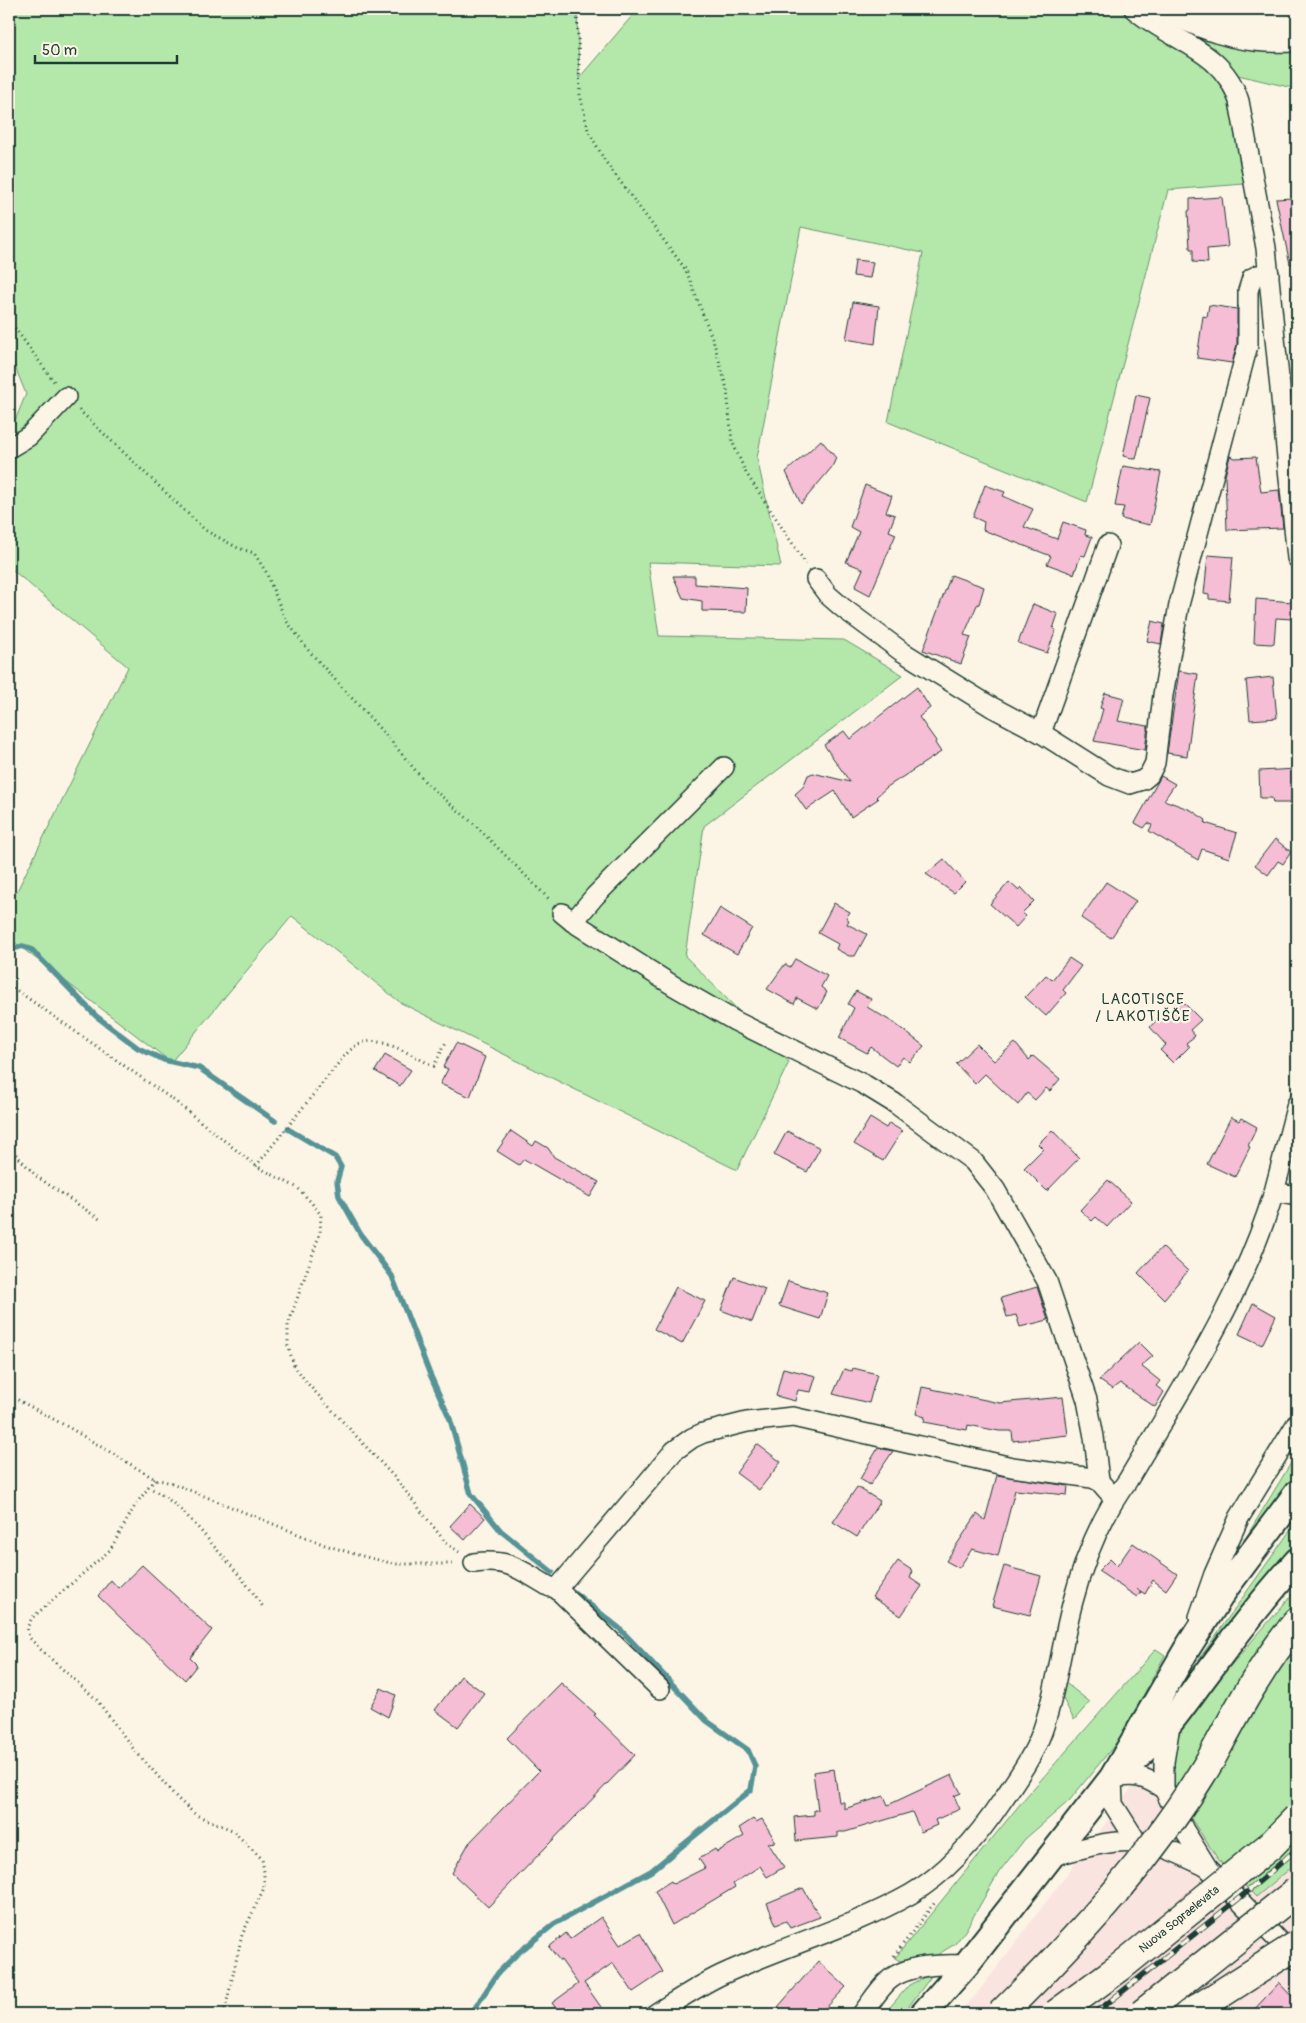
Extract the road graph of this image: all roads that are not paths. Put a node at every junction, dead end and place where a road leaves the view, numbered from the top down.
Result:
1 (1134, 9) edge
2 (1172, 9) edge
3 (1221, 9) edge
4 (1297, 17) edge
5 (1297, 37) edge
6 (1269, 274) junction
7 (66, 397) road end
8 (9, 448) edge
9 (1108, 545) dead end
10 (1297, 558) edge
11 (816, 579) road end
12 (1041, 733) junction
13 (724, 767) dead end
14 (1297, 1104) edge
15 (1274, 1192) junction
16 (1297, 1196) edge
17 (1297, 1423) edge
18 (1098, 1480) junction
19 (1297, 1492) edge
20 (1114, 1498) junction
21 (1297, 1561) edge
22 (474, 1563) road end
23 (556, 1588) junction
24 (1297, 1622) edge
25 (1188, 1647) junction
26 (660, 1689) dead end
27 (1170, 1725) junction
28 (1112, 1778) junction
29 (1164, 1789) junction
30 (1297, 1818) edge
31 (1137, 1842) junction
32 (1049, 1857) junction
33 (1207, 1867) junction
34 (1297, 1891) edge
35 (1297, 1945) edge
36 (1297, 1960) edge
37 (966, 1965) junction
38 (655, 2014) edge
39 (862, 2014) edge
40 (924, 2014) edge
41 (1001, 2014) edge
42 (1056, 2014) edge
43 (1142, 2014) edge
44 (1189, 2014) edge

1 - 6 street
2 - 5 highway
3 - 4 highway
6 - 10 street
6 - 12 street
7 - 8 street
9 - 12 street
11 - 12 street
13 - 18 street
14 - 15 street
15 - 16 street
15 - 20 street
17 - 25 street
18 - 20 street
18 - 23 street
19 - 25 main road
20 - 38 street
21 - 27 main road
22 - 23 street
23 - 26 street
24 - 41 highway, bridge
25 - 28 main road
27 - 28 main road
27 - 29 street
28 - 29 street
28 - 31 street
28 - 32 main road
29 - 33 street
30 - 42 highway, Nuova Sopraelevata, bridge
31 - 32 street
31 - 33 street
32 - 37 main road
33 - 36 street
34 - 43 highway, bridge
35 - 44 highway, bridge
37 - 39 street
37 - 40 main road

